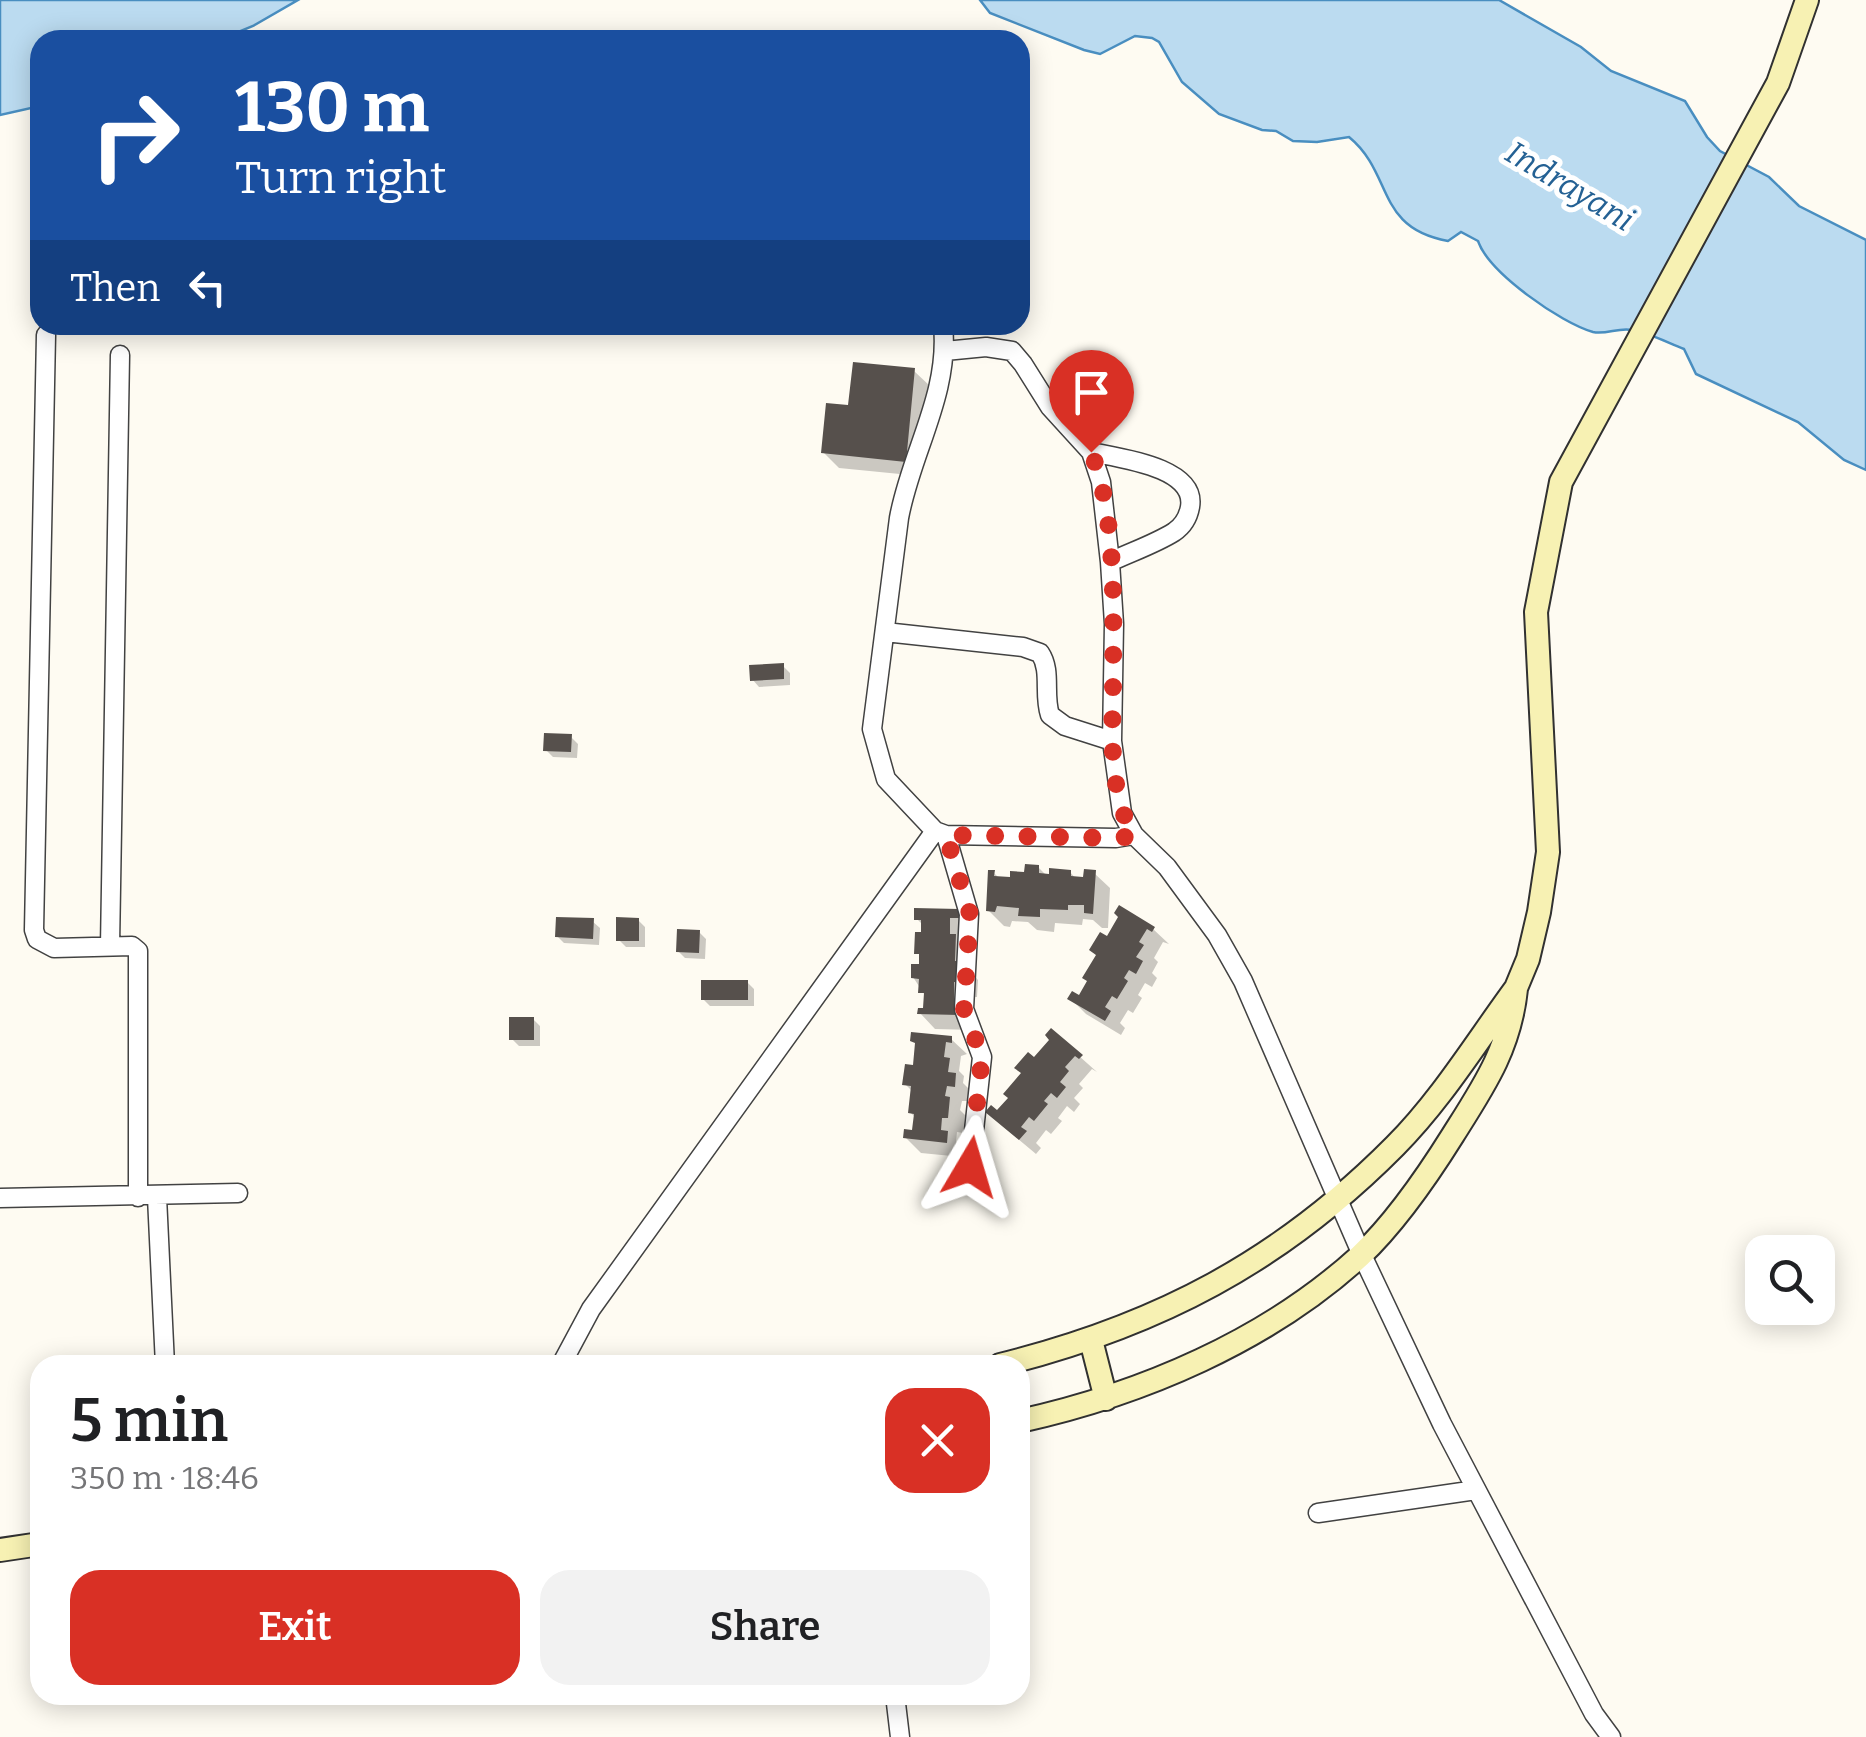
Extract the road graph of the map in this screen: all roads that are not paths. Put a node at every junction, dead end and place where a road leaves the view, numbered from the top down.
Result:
1 (1807, 0) edge
2 (46, 335) dead end
3 (944, 335) edge
4 (945, 352) junction
5 (120, 354) dead end
6 (1091, 452) junction
7 (1110, 562) junction
8 (885, 632) junction
9 (1112, 741) junction
10 (941, 833) junction
11 (1134, 836) junction
12 (110, 946) junction
13 (1516, 988) junction
14 (970, 1167) dead end
15 (238, 1193) dead end
16 (148, 1197) junction
17 (0, 1198) edge
18 (1337, 1199) junction
19 (1362, 1254) junction
20 (1091, 1340) junction
21 (164, 1355) edge
22 (566, 1355) edge
23 (1030, 1357) edge
24 (1106, 1399) junction
25 (1030, 1419) edge
26 (1476, 1490) junction
27 (1318, 1513) dead end
28 (30, 1546) edge
29 (0, 1550) edge
30 (896, 1705) edge
31 (1610, 1736) edge
32 (900, 1737) edge

1 - 13 street
2 - 12 street
3 - 4 street
4 - 6 street
4 - 8 street
5 - 12 street
6 - 7 street
6 - 7 street
7 - 9 street
8 - 9 street
8 - 10 street
9 - 11 street
10 - 11 street
10 - 14 street
10 - 22 street
11 - 18 street
12 - 16 street
13 - 18 street
13 - 19 street
15 - 16 street
16 - 17 street
16 - 21 street
18 - 19 street
18 - 20 street
19 - 24 street
19 - 26 street
20 - 23 street
20 - 24 street
24 - 25 street
26 - 27 street
26 - 31 street
28 - 29 street
30 - 32 street

